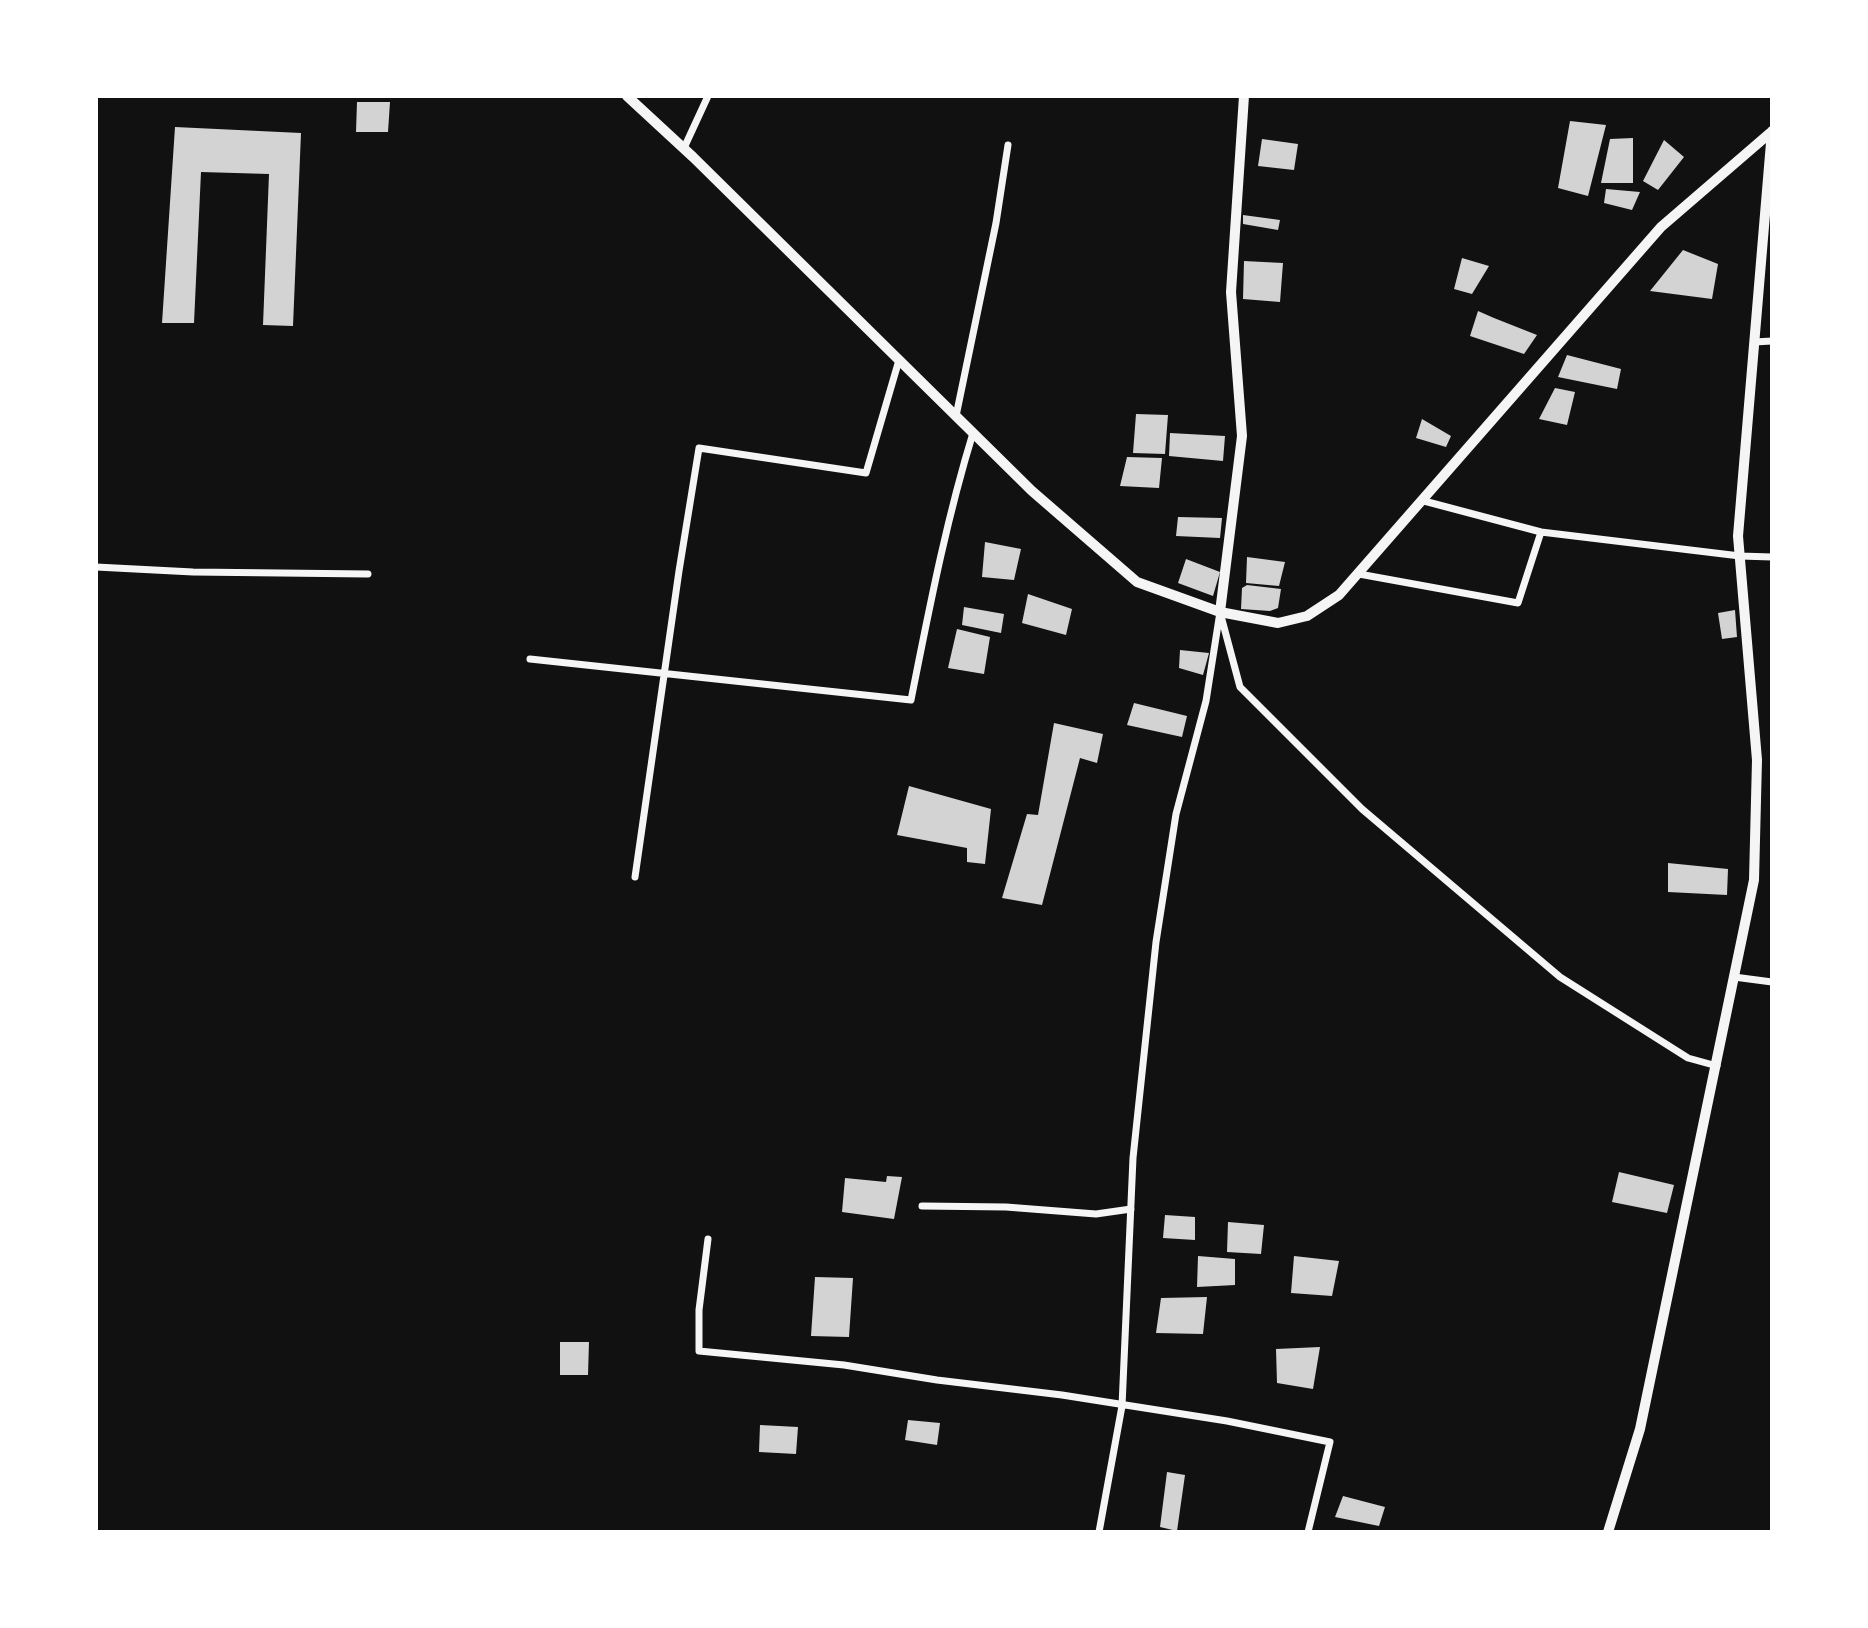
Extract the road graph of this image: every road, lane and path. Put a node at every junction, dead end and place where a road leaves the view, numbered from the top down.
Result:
1 (627, 96) edge
2 (708, 96) edge
3 (1244, 96) edge
4 (1771, 132) edge
5 (1008, 145) dead end
6 (684, 148) junction
7 (1768, 209) edge
8 (1772, 341) edge
9 (1754, 342) junction
10 (899, 360) junction
11 (956, 416) junction
12 (973, 433) junction
13 (1424, 501) junction
14 (1541, 532) junction
15 (1740, 556) junction
16 (1772, 557) edge
17 (96, 566) edge
18 (368, 574) dead end
19 (1359, 574) junction
20 (1220, 612) junction
21 (530, 659) dead end
22 (665, 673) junction
23 (635, 877) dead end
24 (1734, 977) junction
25 (1772, 982) edge
26 (1717, 1066) junction
27 (922, 1206) dead end
28 (1131, 1209) junction
29 (708, 1239) dead end
30 (1122, 1406) junction
31 (1099, 1532) edge
32 (1308, 1532) edge
33 (1608, 1532) edge

1 - 6 street
2 - 6 street
3 - 20 street
4 - 7 street
4 - 13 street
5 - 11 street
6 - 10 street
7 - 9 street
8 - 9 street
9 - 15 street
10 - 11 street
10 - 22 street
11 - 12 street
12 - 20 street
12 - 22 street
13 - 14 street
13 - 19 street
14 - 15 street
14 - 19 street
15 - 16 street
15 - 24 street
17 - 18 street
19 - 20 street
20 - 26 street
20 - 28 street
21 - 22 street
22 - 23 street
24 - 25 street
24 - 26 street
26 - 33 street
27 - 28 street
28 - 30 street
29 - 30 street
30 - 31 street
30 - 32 street

